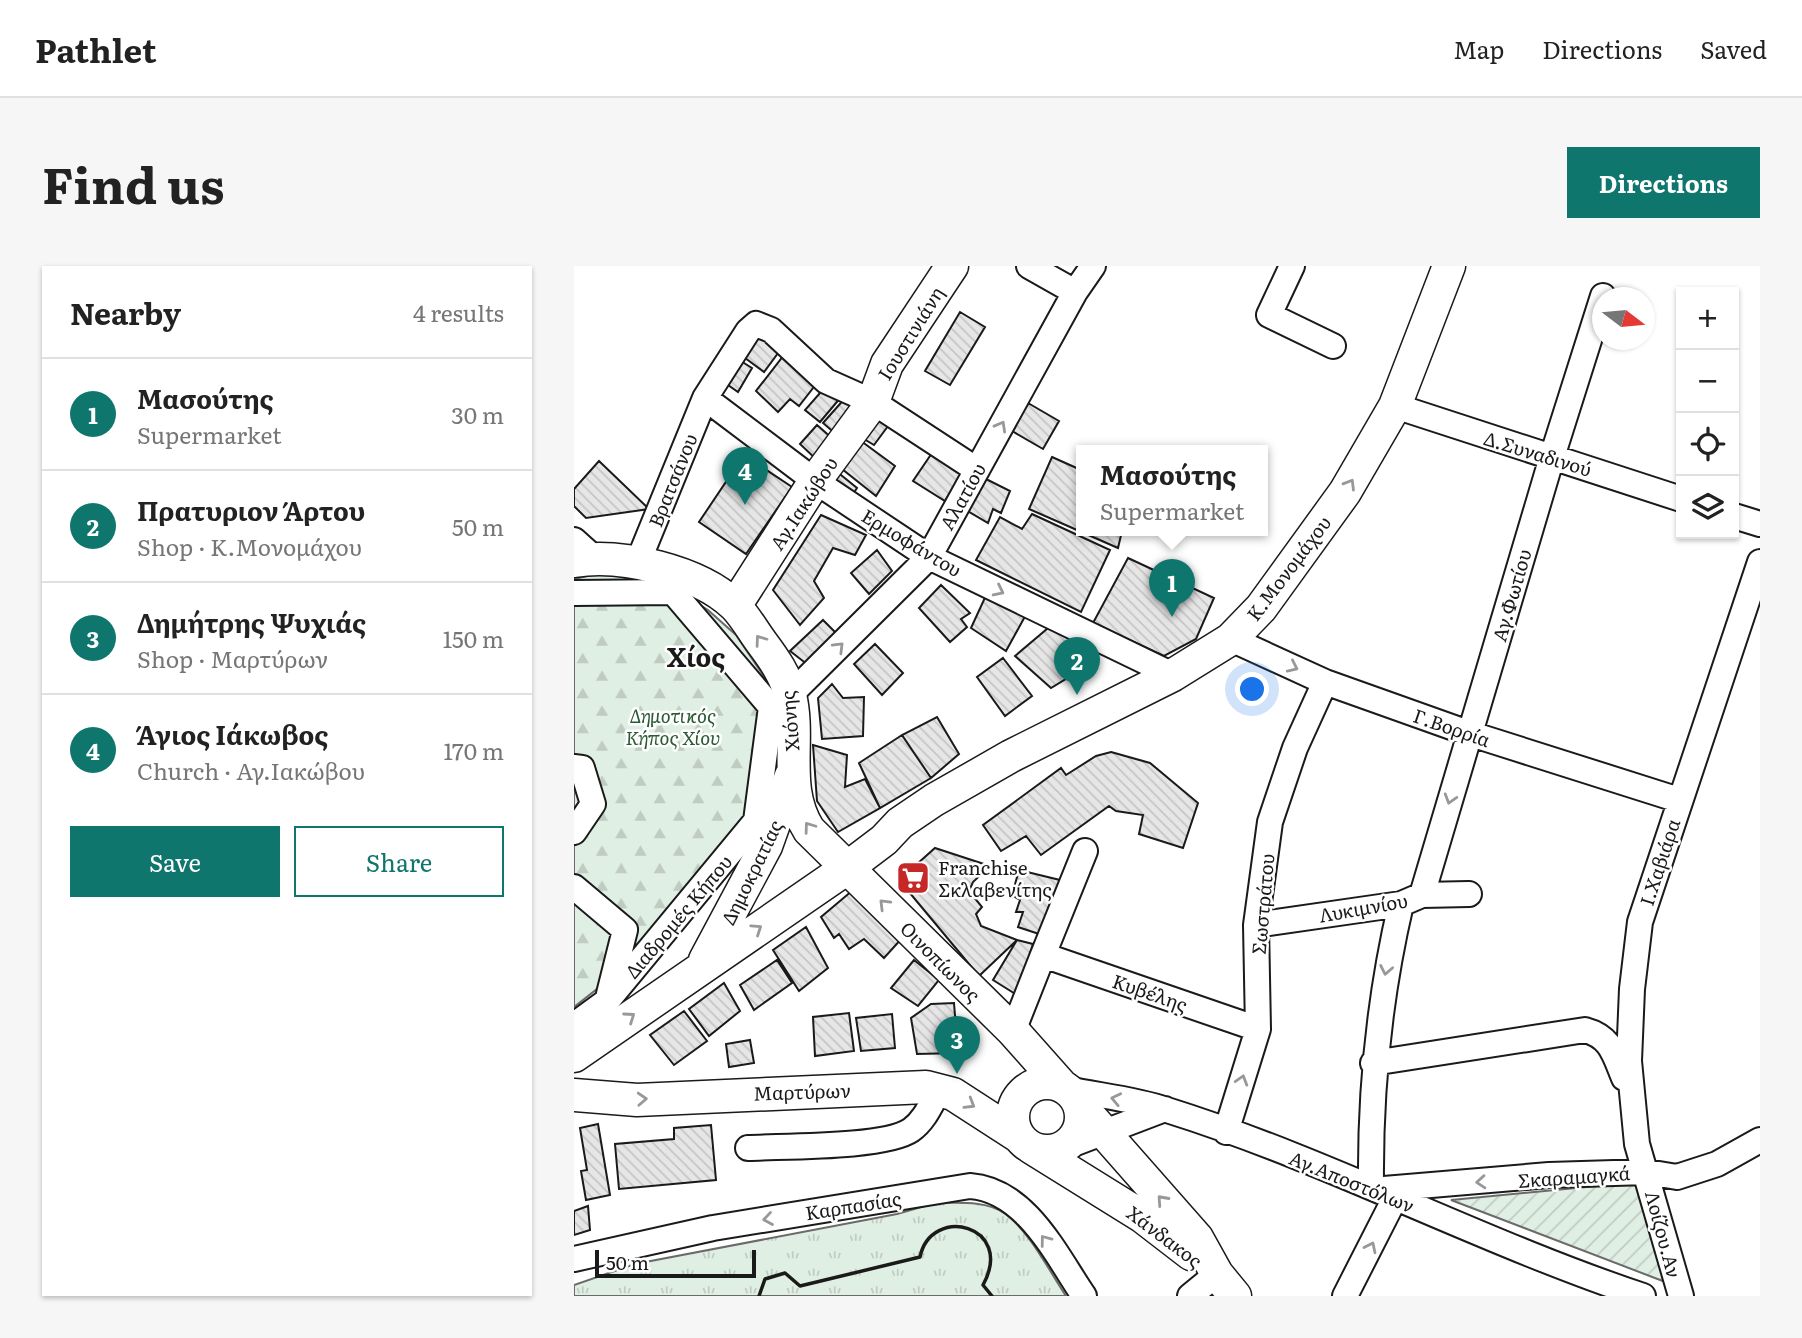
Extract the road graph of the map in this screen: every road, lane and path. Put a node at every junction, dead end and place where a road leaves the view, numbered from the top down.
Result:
1 (952, 266) edge
2 (1029, 266) edge
3 (1093, 266) edge
4 (1292, 266) edge
5 (1449, 266) edge
6 (1075, 292) junction
7 (1592, 331) edge
8 (1333, 346) dead end
9 (705, 398) junction
10 (873, 402) junction
11 (1395, 406) junction
12 (1552, 457) junction
13 (977, 470) junction
14 (815, 481) junction
15 (1676, 497) edge
16 (1739, 518) edge
17 (1760, 524) edge
18 (581, 553) edge
19 (929, 557) junction
20 (1760, 562) edge
21 (652, 566) junction
22 (574, 593) edge
23 (735, 606) junction
24 (1231, 639) junction
25 (1137, 658) junction
26 (1173, 675) junction
27 (1325, 682) junction
28 (1145, 690) junction
29 (790, 695) junction
30 (1471, 734) junction
31 (574, 767) edge
32 (792, 774) junction
33 (1679, 800) junction
34 (574, 832) edge
35 (1085, 851) dead end
36 (841, 862) junction
37 (574, 887) edge
38 (1469, 894) dead end
39 (1412, 900) junction
40 (1256, 925) junction
41 (1042, 955) junction
42 (701, 967) junction
43 (607, 1001) junction
44 (574, 1025) edge
45 (1258, 1029) junction
46 (1013, 1031) junction
47 (574, 1056) edge
48 (1373, 1063) junction
49 (939, 1090) junction
50 (1069, 1093) junction
51 (574, 1095) edge
52 (1631, 1098) junction
53 (1165, 1109) junction
54 (1226, 1132) junction
55 (1103, 1133) junction
56 (1760, 1140) edge
57 (1036, 1145) junction
58 (748, 1148) dead end
59 (1647, 1172) junction
60 (1382, 1190) junction
61 (574, 1259) edge
62 (1226, 1285) edge
63 (1354, 1294) edge
64 (1084, 1296) edge
65 (1190, 1296) edge
66 (1643, 1296) edge
67 (1681, 1296) edge

1 - 10 main road, Ιουστινιάνη
2 - 6 street
3 - 6 street, Αλατίου
4 - 8 street
5 - 11 main road, Κ.Μονομάχου
13 -> 6 street, Αλατίου
7 - 12 street, Αγ.Φωτίου
9 - 10 street, Βρατσάνου
9 - 14 street, Ερμοφάντου
9 - 21 street, Βρατσάνου
10 - 13 street
10 - 14 main road, Αγ.Ιακώβου
11 - 12 street, Δ.Συναδινού
24 -> 11 main road, Κ.Μονομάχου
12 - 15 street, Δ.Συναδινού
12 - 30 street, Αγ.Φωτίου
13 - 19 street, Αλατίου
14 - 19 street, Ερμοφάντου
14 - 23 main road, Αγ.Ιακώβου
16 - 17 street
18 - 21 main road, Χιόνης
19 -> 25 street, Ερμοφάντου
29 -> 19 street, Αλατίου
20 - 33 street, Ι.Χαβιάρα
21 - 23 main road, Χιόνης
22 - 43 street, Διαδρομές Κήπου
29 -> 23 main road, Χιόνης
24 - 26 main road, Κ.Μονομάχου
24 -> 27 street, Γ.Βορρία
25 - 26 street, Ερμοφάντου
25 - 28 street
26 - 28 main road, Κ.Μονομάχου
27 - 30 street, Γ.Βορρία
27 - 40 street, Σωστράτου
28 - 36 main road, Κ.Μονομάχου
29 - 32 main road, Χιόνης
30 - 33 street, Γ.Βορρία
30 -> 39 street, Αγ.Φωτίου
31 - 34 street
36 -> 32 main road, Χιόνης
32 - 42 main road, Δημοκρατίας
33 - 52 street, Ι.Χαβιάρα
35 - 41 street
42 -> 36 main road, Δημοκρατίας
46 -> 36 main road, Οινοπίωνος
37 - 43 street, Διαδρομές Κήπου
38 - 39 street, Λυκιμνίου
39 - 40 street, Λυκιμνίου
39 -> 48 street, Αγ.Φωτίου
40 - 45 street, Σωστράτου
41 - 45 street, Κυβέλης
41 - 46 street
47 -> 42 main road, Δημοκρατίας
43 - 44 street, Διαδρομές Κήπου
54 -> 45 street, Σωστράτου
46 - 50 main road, Οινοπίωνος
48 - 52 street
48 - 60 street, Αγ.Φωτίου
51 -> 49 main road, Μαρτύρων
49 -> 57 main road, Μαρτύρων
49 - 58 street
53 -> 50 street, Αγ.Αποστόλων
50 - 55 main road, Χάνδακος
50 - 57 main road
50 - 57 main road
52 - 59 street, Ι.Χαβιάρα
53 - 54 street, Αγ.Αποστόλων
53 - 55 street
54 - 60 street, Αγ.Αποστόλων
55 - 57 street
62 -> 55 main road, Χάνδακος
56 - 59 street, Σκαραμαγκά
57 - 62 main road, Χάνδακος
59 -> 60 street, Σκαραμαγκά
59 - 67 street, Λοίζου.Αν
63 -> 60 street
60 - 66 street, Αγ.Αποστόλων
64 -> 61 street, Καρπασίας
62 - 65 street

